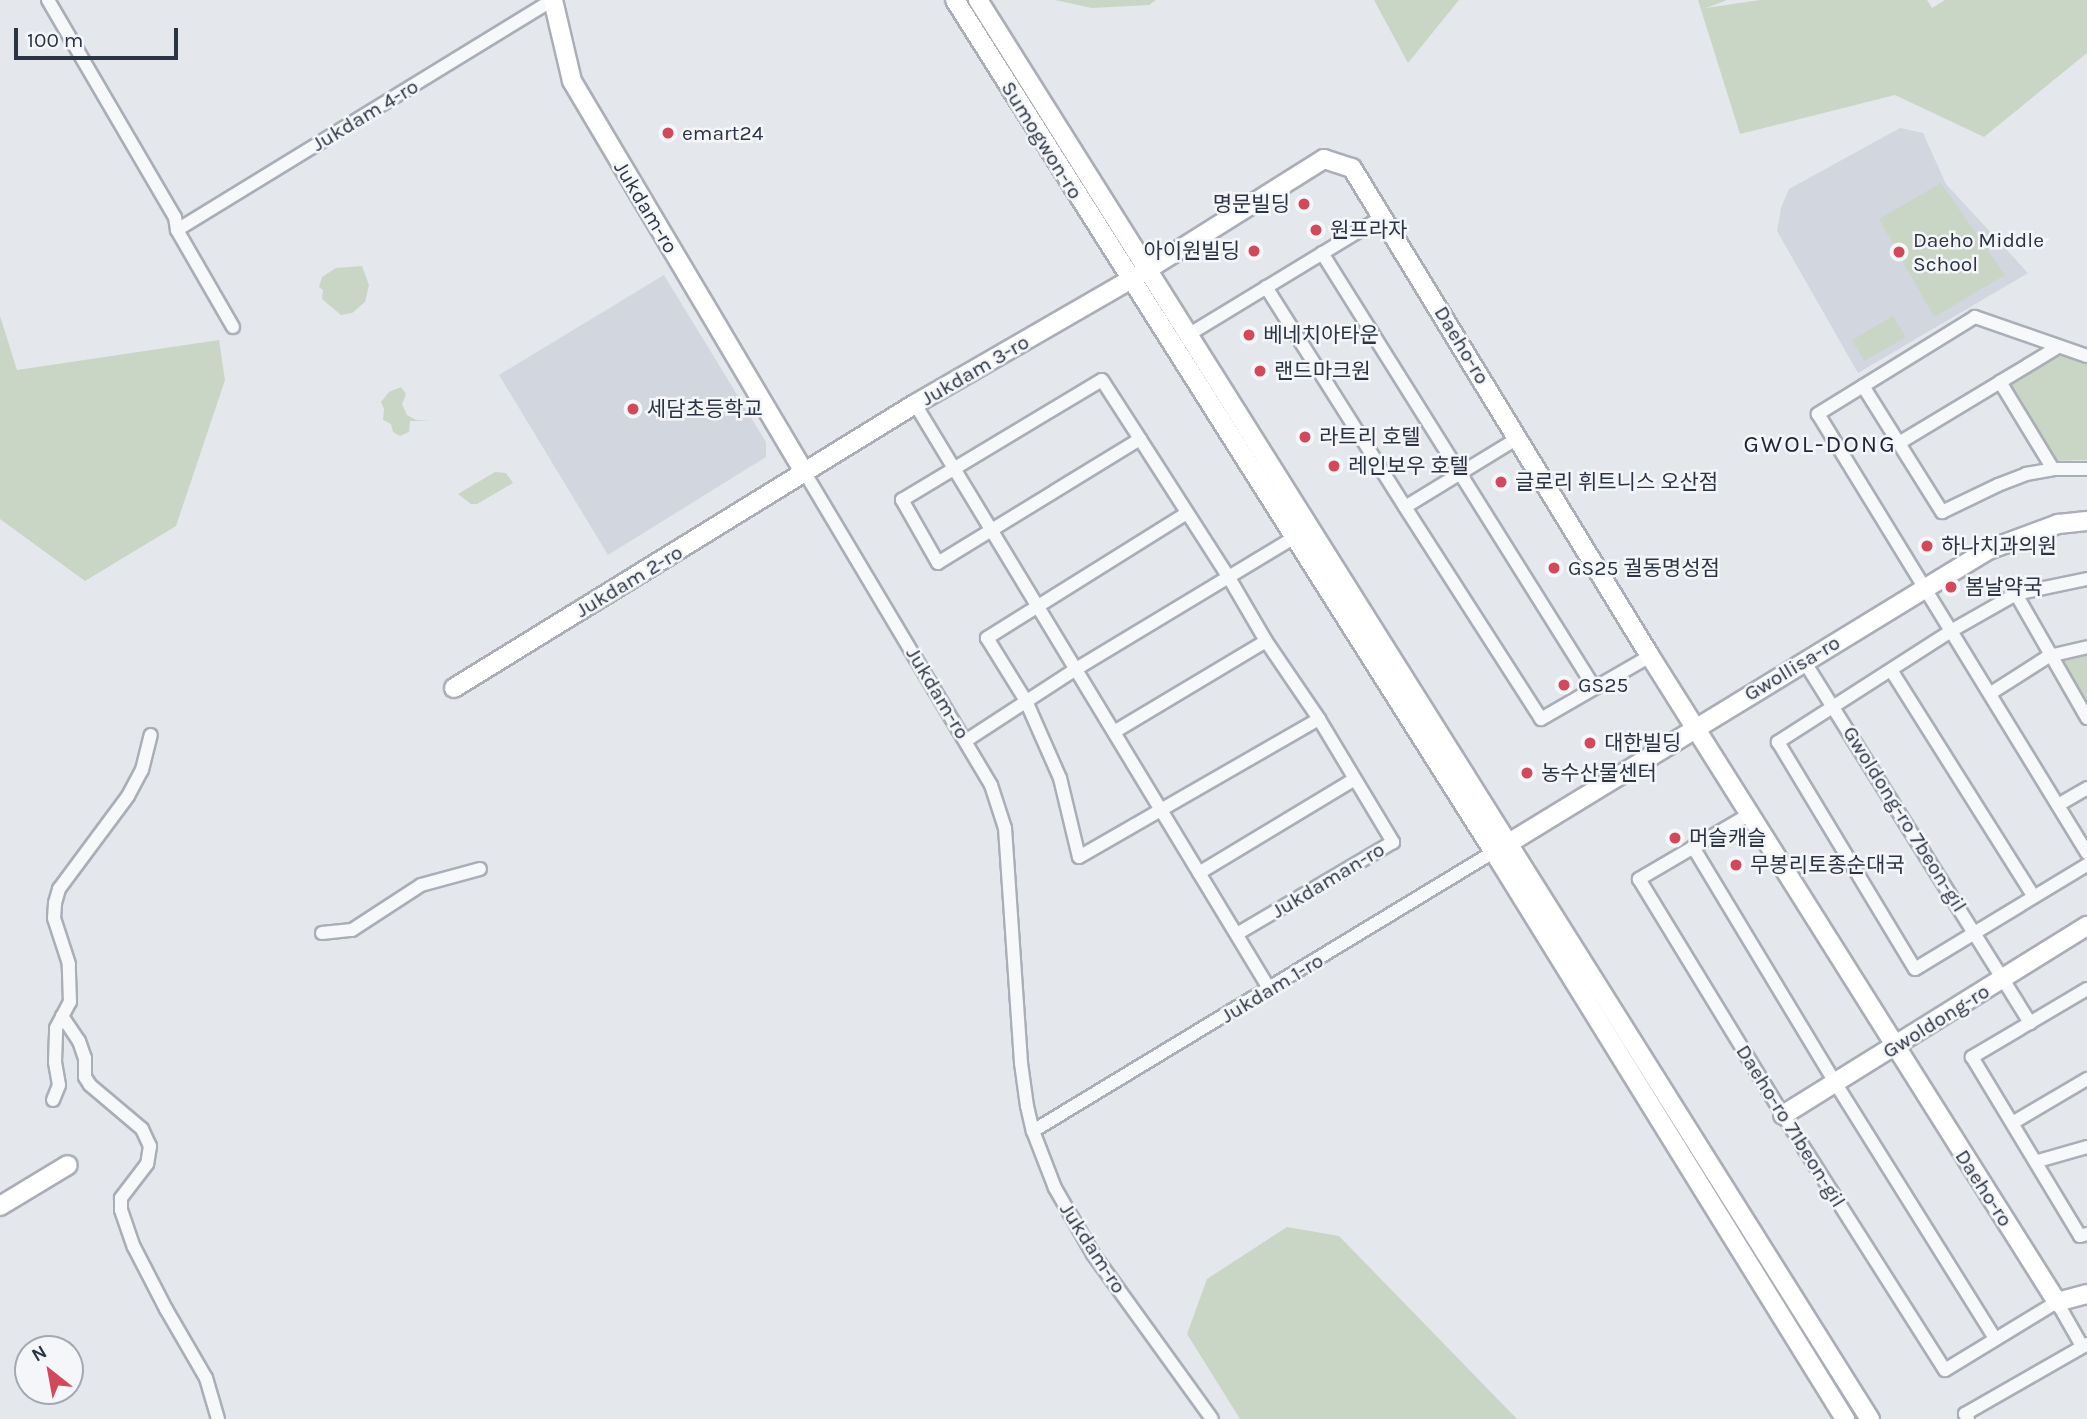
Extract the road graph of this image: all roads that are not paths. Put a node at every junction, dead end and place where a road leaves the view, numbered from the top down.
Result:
1 (48, 0) edge
2 (553, 0) edge
3 (955, 0) edge
4 (978, 0) edge
5 (1384, 216) junction
6 (177, 230) junction
7 (1322, 253) junction
8 (1147, 270) junction
9 (1130, 280) junction
10 (1266, 287) junction
11 (233, 327) dead end
12 (1188, 335) junction
13 (2058, 347) junction
14 (2087, 356) edge
15 (2000, 382) junction
16 (1863, 386) junction
17 (915, 404) junction
18 (1518, 438) junction
19 (1140, 439) junction
20 (1899, 443) junction
21 (954, 469) junction
22 (2087, 469) edge
23 (2053, 470) junction
24 (805, 473) junction
25 (1459, 476) junction
26 (1405, 507) junction
27 (1187, 513) junction
28 (2087, 521) edge
29 (992, 531) junction
30 (1302, 532) junction
31 (1228, 576) junction
32 (2087, 579) edge
33 (1925, 586) junction
34 (2016, 594) junction
35 (1037, 605) junction
36 (1951, 631) junction
37 (1266, 641) junction
38 (2087, 647) edge
39 (1650, 656) junction
40 (2049, 656) junction
41 (1804, 661) junction
42 (1076, 669) junction
43 (1891, 670) junction
44 (1594, 687) junction
45 (454, 688) dead end
46 (1991, 693) junction
47 (1026, 701) junction
48 (1834, 706) junction
49 (2087, 718) edge
50 (1319, 719) junction
51 (1697, 726) junction
52 (1114, 732) junction
53 (151, 735) dead end
54 (967, 740) junction
55 (1355, 779) junction
56 (2087, 788) edge
57 (2058, 805) junction
58 (1162, 811) junction
59 (1750, 814) junction
60 (1502, 847) junction
61 (1693, 847) junction
62 (2087, 853) edge
63 (2087, 865) edge
64 (480, 869) dead end
65 (1199, 873) junction
66 (2034, 897) junction
67 (2087, 926) edge
68 (322, 933) dead end
69 (1976, 933) junction
70 (1237, 934) junction
71 (2004, 978) junction
72 (2087, 989) edge
73 (1270, 990) junction
74 (62, 1016) junction
75 (2030, 1023) junction
76 (1895, 1047) junction
77 (2087, 1079) edge
78 (1836, 1084) junction
79 (52, 1100) dead end
80 (1783, 1115) junction
81 (2014, 1122) junction
82 (1033, 1131) junction
83 (2087, 1147) edge
84 (2038, 1161) junction
85 (68, 1166) dead end
86 (0, 1206) edge
87 (2087, 1234) edge
88 (2087, 1294) edge
89 (2057, 1302) junction
90 (1995, 1338) junction
91 (2085, 1345) edge
92 (1826, 1388) junction
93 (218, 1419) edge
94 (1212, 1419) edge
95 (1828, 1419) edge
96 (1845, 1419) edge
97 (1872, 1419) edge
98 (1968, 1419) edge

1 - 6 street
2 - 6 street, Jukdam 4-ro
2 - 24 street, Jukdam-ro
3 - 9 street, Sumogwon-ro
4 - 8 street, Sumogwon-ro
5 - 7 street
5 - 8 street, Daeho-ro
5 - 18 street, Daeho-ro
6 - 11 street
7 - 10 street
7 - 25 street
8 - 9 street, Jukdam 3-ro
8 - 12 street, Sumogwon-ro
9 - 17 street, Jukdam 3-ro
9 - 30 street, Sumogwon-ro
10 - 12 street
10 - 26 street
12 - 30 street, Sumogwon-ro
13 - 14 street
13 - 15 street
13 - 16 street
15 - 20 street
15 - 23 street
16 - 20 street
16 - 33 street
17 - 21 street
17 - 24 street, Jukdam 3-ro
18 - 25 street
18 - 39 street, Daeho-ro
19 - 21 street, Jukdaman-ro
19 - 27 street, Jukdaman-ro
19 - 29 street, Jukdaman-ro
20 - 23 street
21 - 29 street
21 - 29 street, Jukdaman-ro
22 - 23 street
24 - 45 street, Jukdam 2-ro
24 - 54 street, Jukdam-ro
25 - 26 street
25 - 44 street
26 - 44 street
27 - 31 street, Jukdaman-ro
27 - 35 street
28 - 33 street, Gwollisa-ro
29 - 35 street
30 - 31 street
30 - 60 street
31 - 37 street, Jukdaman-ro
31 - 42 street
32 - 34 street
33 - 36 street
33 - 41 street, Gwollisa-ro
34 - 36 street
34 - 40 street
35 - 42 street
35 - 47 street
36 - 43 street
36 - 46 street
37 - 50 street, Jukdaman-ro
37 - 52 street
38 - 40 street
39 - 44 street
39 - 51 street, Daeho-ro
40 - 46 street
40 - 49 street
41 - 48 street, Gwoldong-ro 7beon-gil
41 - 51 street, Gwollisa-ro
42 - 47 street
42 - 52 street
43 - 48 street
43 - 66 street
46 - 57 street
47 - 54 street
47 - 58 street
48 - 69 street, Gwoldong-ro 7beon-gil
48 - 69 street
50 - 55 street, Jukdaman-ro
50 - 58 street
51 - 59 street, Daeho-ro
51 - 60 street, Gwollisa-ro
52 - 58 street
53 - 74 street
54 - 82 street, Jukdam-ro
55 - 65 street
55 - 70 street, Jukdaman-ro
56 - 57 street
57 - 62 street
58 - 65 street
59 - 61 street, Daeho-ro 71beon-gil
59 - 76 street, Daeho-ro
60 - 73 street, Jukdam 1-ro
60 - 92 street
60 - 97 street
61 - 78 street
61 - 80 street, Daeho-ro 71beon-gil
63 - 66 street
64 - 68 street
65 - 70 street
66 - 69 street
67 - 71 street, Gwoldong-ro
69 - 71 street, Gwoldong-ro 7beon-gil
70 - 73 street
71 - 75 street, Gwoldong-ro 7beon-gil
71 - 76 street, Gwoldong-ro
72 - 75 street
73 - 82 street, Jukdam 1-ro
74 - 79 street
74 - 93 street
75 - 81 street
76 - 78 street, Gwoldong-ro
76 - 89 street, Daeho-ro
77 - 81 street
78 - 80 street, Gwoldong-ro
78 - 90 street
80 - 90 street, Daeho-ro 71beon-gil
81 - 84 street
82 - 94 street, Jukdam-ro
83 - 84 street
84 - 87 street
85 - 86 street
88 - 89 street
89 - 90 street, Daeho-ro 71beon-gil
89 - 91 street
91 - 98 street
92 - 95 street
92 - 96 street

